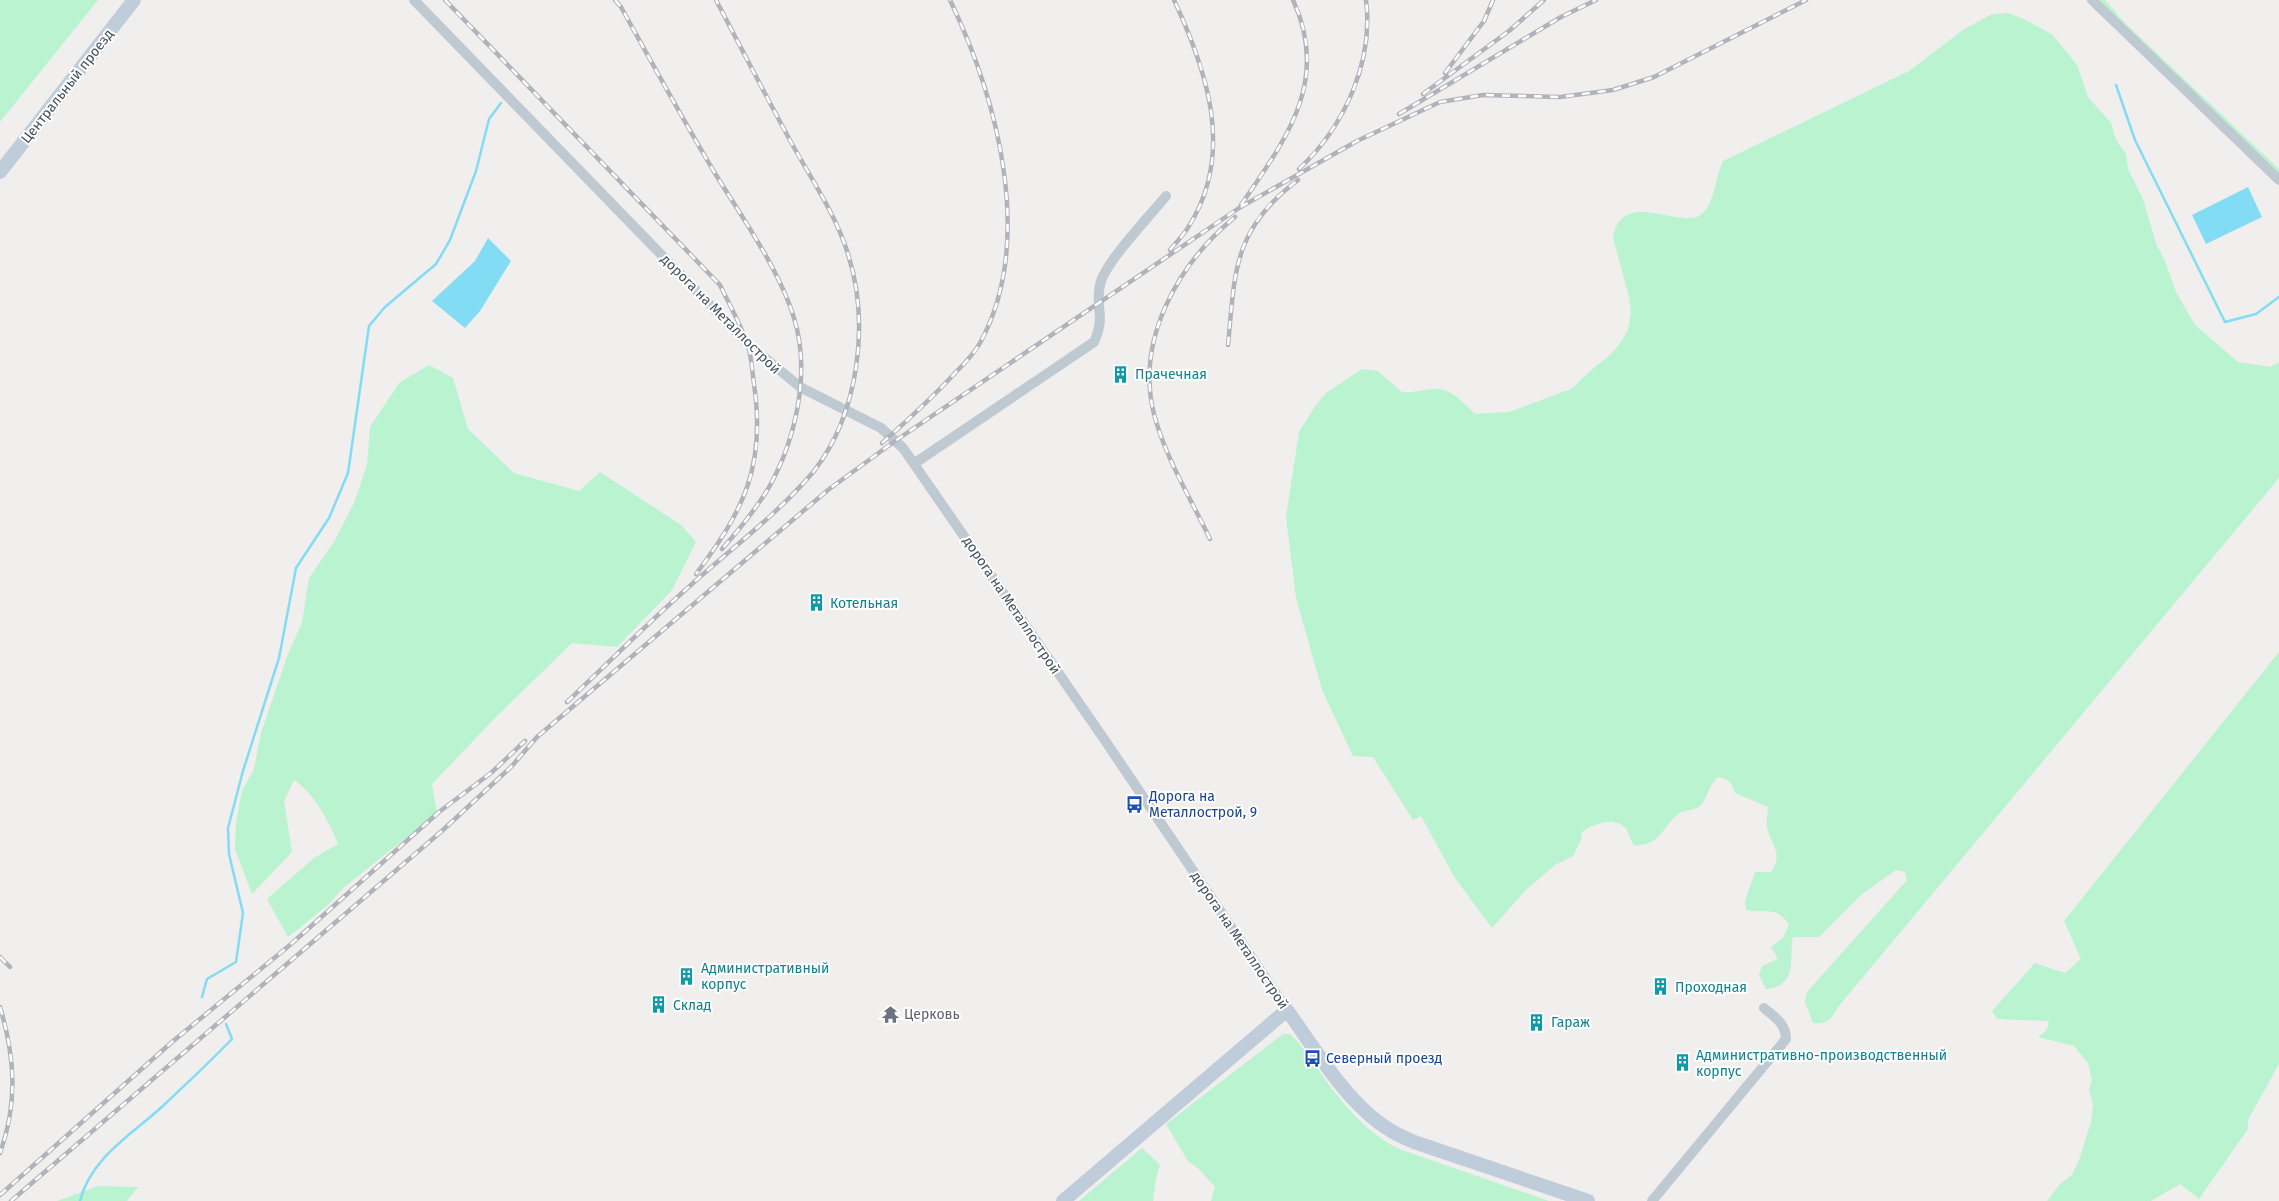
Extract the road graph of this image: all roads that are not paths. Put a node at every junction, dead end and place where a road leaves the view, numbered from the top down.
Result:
1 (134, 0) edge
2 (414, 0) edge
3 (2092, 0) edge
4 (0, 172) edge
5 (2279, 180) edge
6 (1166, 196) dead end
7 (915, 463) junction
8 (1764, 1008) dead end
9 (1287, 1010) junction
10 (1063, 1201) edge
11 (1588, 1201) edge
12 (1652, 1201) edge

1 - 4 street, Центральный проезд
2 - 7 street, дорога на Металлострой
3 - 5 street
6 - 7 street
7 - 9 street, дорога на Металлострой
8 - 12 street
9 - 10 street
9 - 11 street, дорога на Металлострой

